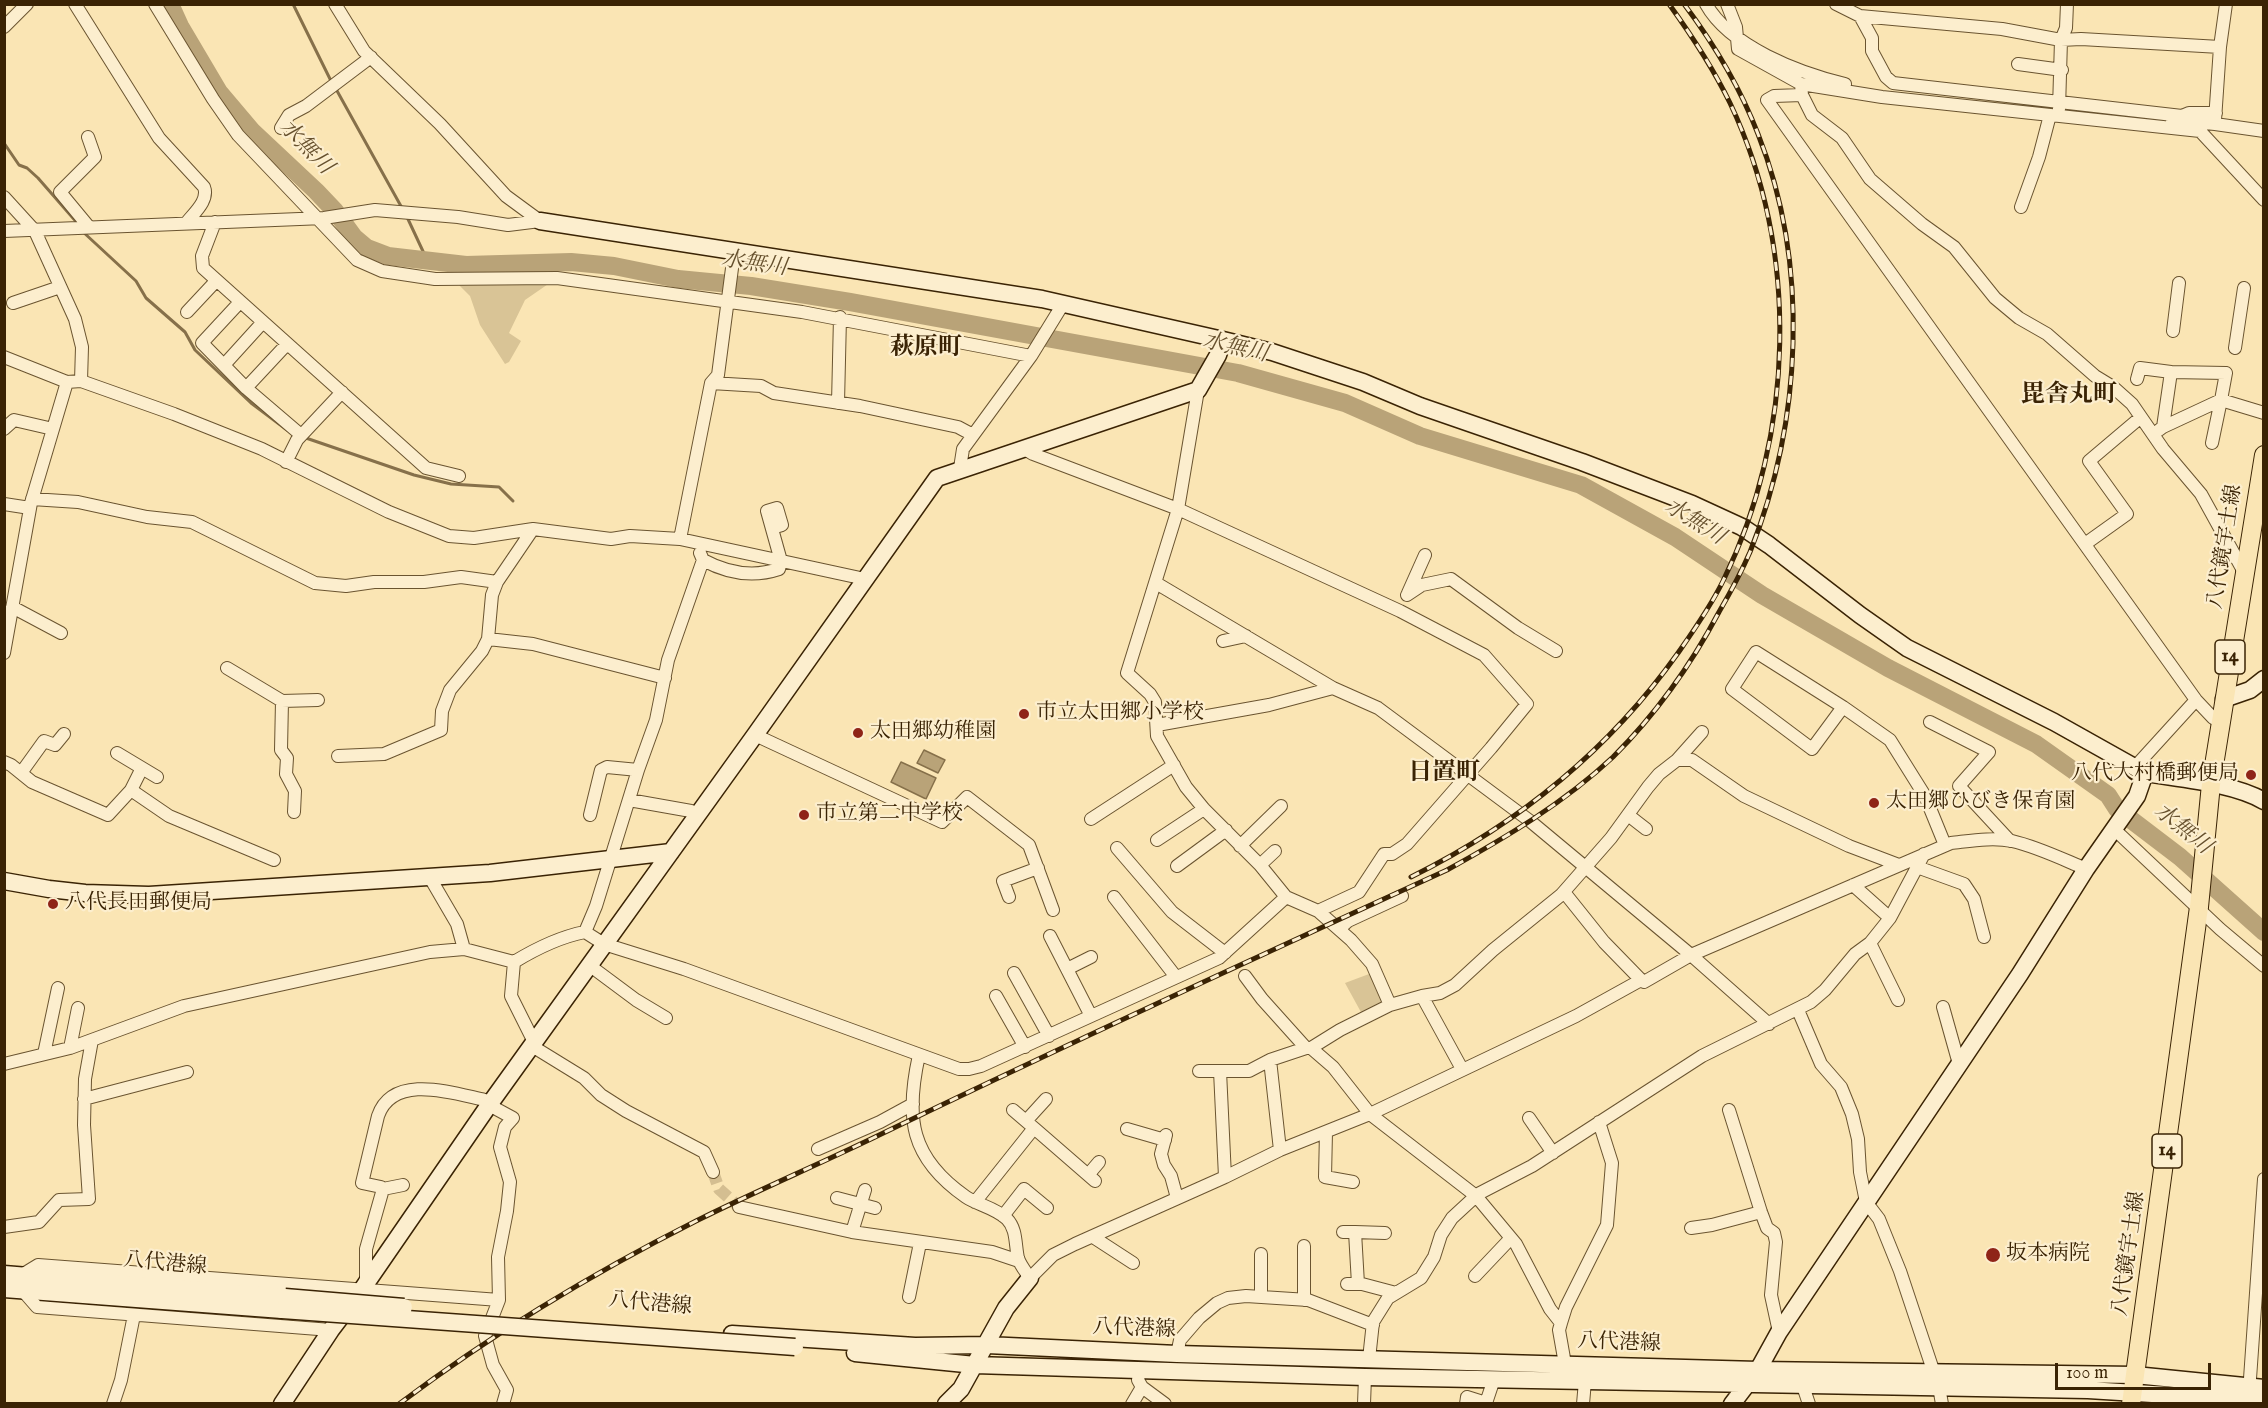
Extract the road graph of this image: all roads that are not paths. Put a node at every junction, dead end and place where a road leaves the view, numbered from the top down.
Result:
1 (27, 4) edge
2 (75, 4) edge
3 (155, 4) edge
4 (335, 4) edge
5 (1706, 4) edge
6 (1727, 4) edge
7 (1836, 4) edge
8 (2067, 4) edge
9 (2226, 4) edge
10 (1860, 16) junction
11 (4, 27) edge
12 (1739, 39) junction
13 (2061, 40) junction
14 (2220, 47) junction
15 (370, 57) junction
16 (2018, 64) dead end
17 (2061, 70) junction
18 (1802, 89) junction
19 (2056, 111) junction
20 (2215, 118) junction
21 (280, 128) dead end
22 (2264, 131) edge
23 (88, 137) dead end
24 (4, 197) edge
25 (2264, 200) edge
26 (2021, 207) dead end
27 (320, 218) junction
28 (540, 221) junction
29 (187, 222) junction
30 (215, 222) junction
31 (88, 227) junction
32 (4, 231) edge
33 (35, 231) junction
34 (733, 260) junction
35 (216, 281) junction
36 (2179, 283) dead end
37 (60, 287) junction
38 (2244, 288) dead end
39 (240, 302) junction
40 (727, 302) junction
41 (13, 303) dead end
42 (1063, 304) junction
43 (188, 312) dead end
44 (840, 317) junction
45 (263, 322) junction
46 (2173, 331) dead end
47 (287, 344) junction
48 (1221, 347) junction
49 (2235, 348) dead end
50 (1034, 352) junction
51 (4, 357) edge
52 (224, 365) junction
53 (2171, 372) junction
54 (2137, 379) dead end
55 (81, 381) junction
56 (67, 382) junction
57 (711, 383) junction
58 (1201, 384) junction
59 (246, 388) junction
60 (342, 393) junction
61 (2221, 400) junction
62 (838, 403) junction
63 (2264, 413) edge
64 (2141, 417) junction
65 (4, 429) edge
66 (53, 429) junction
67 (2158, 430) junction
68 (301, 435) junction
69 (974, 435) junction
70 (2211, 443) dead end
71 (1023, 448) junction
72 (2264, 455) edge
73 (286, 462) junction
74 (960, 468) junction
75 (459, 476) dead end
76 (4, 504) edge
77 (31, 504) junction
78 (1178, 509) junction
79 (772, 528) dead end
80 (533, 529) junction
81 (680, 539) junction
82 (697, 543) junction
83 (2085, 544) junction
84 (1425, 555) dead end
85 (703, 560) junction
86 (781, 561) junction
87 (2244, 572) junction
88 (865, 579) junction
89 (497, 582) junction
90 (1156, 583) junction
91 (1407, 595) junction
92 (8, 611) edge
93 (1400, 611) junction
94 (62, 633) dead end
95 (1246, 636) junction
96 (488, 639) junction
97 (1223, 641) dead end
98 (1556, 651) dead end
99 (4, 653) edge
100 (226, 668) dead end
101 (665, 678) junction
102 (2264, 679) edge
103 (1333, 688) junction
104 (2224, 699) junction
105 (318, 700) dead end
106 (2196, 700) junction
107 (282, 701) junction
108 (1844, 706) junction
109 (2222, 721) junction
110 (1930, 722) dead end
111 (1157, 725) junction
112 (1702, 732) dead end
113 (64, 734) dead end
114 (755, 735) junction
115 (117, 753) dead end
116 (338, 756) dead end
117 (1677, 760) junction
118 (4, 762) edge
119 (1174, 765) junction
120 (142, 768) junction
121 (638, 770) junction
122 (2140, 770) junction
123 (21, 773) junction
124 (1468, 773) junction
125 (157, 777) dead end
126 (2211, 784) junction
127 (131, 790) junction
128 (629, 800) junction
129 (2264, 801) edge
130 (1281, 806) dead end
131 (1204, 809) junction
132 (294, 812) dead end
133 (590, 815) dead end
134 (1628, 815) junction
135 (697, 817) junction
136 (1091, 819) dead end
137 (2116, 826) junction
138 (1646, 829) dead end
139 (1226, 830) junction
140 (1157, 840) dead end
141 (2010, 841) junction
142 (1945, 845) junction
143 (1240, 846) junction
144 (1117, 848) dead end
145 (1275, 851) dead end
146 (671, 852) junction
147 (1924, 854) junction
148 (611, 859) junction
149 (274, 860) dead end
150 (1260, 865) junction
151 (1899, 865) junction
152 (1177, 866) dead end
153 (1586, 867) junction
154 (1917, 867) junction
155 (1038, 868) junction
156 (2086, 869) junction
157 (429, 876) junction
158 (4, 881) edge
159 (1853, 885) junction
160 (1564, 892) junction
161 (1402, 896) dead end
162 (1009, 897) dead end
163 (1286, 897) junction
164 (2200, 902) junction
165 (1115, 903) dead end
166 (1053, 910) dead end
167 (1318, 912) junction
168 (1890, 918) junction
169 (1339, 930) junction
170 (585, 932) junction
171 (1984, 937) dead end
172 (1056, 939) dead end
173 (1870, 943) junction
174 (604, 944) junction
175 (464, 949) junction
176 (1225, 953) junction
177 (1692, 955) junction
178 (1091, 957) dead end
179 (514, 962) junction
180 (589, 965) junction
181 (2264, 966) edge
182 (1067, 969) junction
183 (1014, 973) dead end
184 (1245, 976) dead end
185 (1176, 977) junction
186 (1641, 980) junction
187 (58, 988) dead end
188 (996, 996) dead end
189 (1422, 996) junction
190 (1898, 999) dead end
191 (1389, 1005) junction
192 (1943, 1006) dead end
193 (78, 1008) dead end
194 (1798, 1010) junction
195 (1091, 1016) junction
196 (666, 1018) dead end
197 (1769, 1024) junction
198 (1049, 1036) junction
199 (92, 1040) junction
200 (533, 1044) junction
201 (1025, 1047) junction
202 (70, 1048) junction
203 (1309, 1048) junction
204 (44, 1054) junction
205 (919, 1055) junction
206 (1270, 1060) junction
207 (4, 1064) edge
208 (1959, 1064) junction
209 (1462, 1069) junction
210 (1199, 1071) dead end
211 (1220, 1071) junction
212 (187, 1072) dead end
213 (84, 1099) junction
214 (1046, 1099) dead end
215 (913, 1104) junction
216 (489, 1105) junction
217 (1013, 1110) dead end
218 (1729, 1110) dead end
219 (1370, 1114) junction
220 (1529, 1118) dead end
221 (1599, 1122) junction
222 (1030, 1124) junction
223 (1127, 1129) dead end
224 (1326, 1132) junction
225 (818, 1149) dead end
226 (1280, 1150) junction
227 (1553, 1153) junction
228 (1099, 1162) dead end
229 (713, 1172) tunnel mouth
230 (1225, 1177) junction
231 (2264, 1179) edge
232 (1353, 1182) dead end
233 (403, 1185) dead end
234 (383, 1189) junction
235 (865, 1190) dead end
236 (1476, 1196) junction
237 (837, 1198) dead end
238 (1177, 1198) junction
239 (975, 1202) junction
240 (1866, 1203) junction
241 (860, 1204) junction
242 (739, 1207) tunnel mouth
243 (875, 1208) dead end
244 (1047, 1208) dead end
245 (1761, 1212) junction
246 (1003, 1216) junction
247 (4, 1227) edge
248 (1691, 1228) dead end
249 (852, 1232) junction
250 (1385, 1233) dead end
251 (1093, 1237) junction
252 (1511, 1238) junction
253 (920, 1243) junction
254 (1304, 1246) dead end
255 (1261, 1254) dead end
256 (1019, 1260) junction
257 (1133, 1263) dead end
258 (1475, 1276) dead end
259 (1030, 1278) junction
260 (16, 1280) edge
261 (363, 1288) junction
262 (4, 1289) edge
263 (1396, 1293) junction
264 (909, 1297) dead end
265 (1261, 1297) junction
266 (499, 1300) junction
267 (1304, 1300) junction
268 (284, 1304) junction
269 (134, 1315) junction
270 (1561, 1323) junction
271 (1373, 1324) junction
272 (331, 1330) junction
273 (1779, 1332) junction
274 (987, 1345) junction
275 (1177, 1354) junction
276 (1369, 1359) junction
277 (975, 1365) junction
278 (1565, 1365) junction
279 (1140, 1369) junction
280 (1758, 1370) junction
281 (1365, 1377) junction
282 (1494, 1379) junction
283 (1585, 1381) junction
284 (1745, 1385) junction
285 (1803, 1386) junction
286 (1142, 1387) junction
287 (1938, 1388) edge
288 (2133, 1390) edge
289 (2254, 1396) edge
290 (112, 1404) edge
291 (282, 1404) edge
292 (503, 1404) edge
293 (946, 1404) edge
294 (1132, 1404) edge
295 (1166, 1404) edge
296 (1364, 1404) edge
297 (1466, 1404) edge
298 (1584, 1404) edge
299 (1732, 1404) edge
300 (1809, 1404) edge

1 - 11 street
2 - 29 street
3 - 27 street
4 - 15 street
5 - 12 street
6 - 12 street
7 - 10 street
8 - 13 street
9 - 14 street
10 - 13 street
10 - 19 street
12 - 18 street
12 - 19 street
13 - 14 street
13 - 17 street
14 - 20 street
15 - 21 street
15 - 28 street
16 - 17 street
17 - 19 street
18 - 19 street
18 - 64 street
18 - 83 street
19 - 20 street
19 - 25 street
19 - 26 street
20 - 22 street
23 - 31 street
24 - 33 street
27 - 28 street
27 - 30 street
27 - 40 street
28 - 34 street
29 - 30 street
29 - 31 street
30 - 35 street
31 - 33 street
32 - 33 street
33 - 37 street
34 - 40 street
34 - 42 street
35 - 39 street
35 - 43 street
36 - 46 street
37 - 41 street
37 - 55 street
38 - 49 street
39 - 45 street
39 - 52 street
40 - 44 street
40 - 57 street
42 - 48 street
42 - 50 street
44 - 50 street
44 - 62 street
45 - 47 street
45 - 52 street
47 - 59 street
47 - 60 street
48 - 58 street
48 - 122 street
50 - 69 street
51 - 56 street
52 - 59 street
53 - 54 street
53 - 61 street
53 - 67 street
55 - 56 street
55 - 73 street
56 - 66 street
57 - 62 street
57 - 81 street
58 - 71 street
58 - 78 street
59 - 68 street
60 - 68 street
60 - 75 street
61 - 63 street
61 - 67 street
61 - 70 street
62 - 69 street
64 - 67 street
64 - 83 street
65 - 66 street
66 - 77 street
67 - 87 street
68 - 73 street
69 - 74 street
71 - 74 street
71 - 78 street
72 - 87 main road, 八代鏡宇土線 / 14
73 - 80 street
74 - 88 street
76 - 77 street
77 - 89 street
77 - 92 street
78 - 90 street
78 - 93 street
79 - 86 street
80 - 81 street
80 - 89 street
81 - 82 street
82 - 85 street
82 - 86 street
83 - 106 street
84 - 91 street
85 - 86 street
85 - 101 street
86 - 88 street
87 - 104 main road, 八代鏡宇土線 / 14
88 - 114 street
89 - 96 street
90 - 95 street
90 - 111 street
91 - 93 street
91 - 98 street
92 - 94 street
92 - 99 street
93 - 124 street
95 - 97 street
95 - 103 street
96 - 101 street
96 - 116 street
100 - 107 street
101 - 121 street
102 - 104 street
103 - 111 street
103 - 124 street
104 - 109 main road, 八代鏡宇土線 / 14
105 - 107 street
106 - 109 street
106 - 122 street
107 - 132 street
108 - 108 street
108 - 142 street
109 - 126 main road, 八代鏡宇土線 / 14
110 - 141 street
111 - 119 street
112 - 117 street
113 - 123 street
114 - 135 street
114 - 155 street
115 - 120 street
117 - 134 street
117 - 151 street
118 - 123 street
119 - 131 street
119 - 136 street
120 - 125 street
120 - 127 street
121 - 128 street
121 - 133 street
122 - 126 street
122 - 137 street
123 - 127 street
124 - 153 street
124 - 167 street
126 - 129 street
126 - 164 main road, 八代鏡宇土線 / 14
127 - 149 street
128 - 135 street
128 - 148 street
130 - 143 street
131 - 139 street
131 - 140 street
134 - 138 street
134 - 153 street
135 - 146 street
137 - 156 street
137 - 164 street
139 - 143 street
139 - 152 street
141 - 142 street
141 - 156 street
142 - 147 street
143 - 150 street
144 - 176 street
145 - 150 street
146 - 148 street
146 - 174 street
147 - 151 street
147 - 154 street
148 - 157 street
148 - 170 street
150 - 163 street
151 - 159 street
153 - 160 street
153 - 177 street
154 - 168 street
154 - 171 street
155 - 162 street
155 - 166 street
156 - 208 street
157 - 158 street
157 - 175 street
159 - 168 street
159 - 177 street
160 - 186 street
160 - 189 street
161 - 169 street
163 - 167 street
163 - 176 street
164 - 181 street
164 - 288 main road, 八代鏡宇土線 / 14
165 - 185 street
167 - 169 street
168 - 173 street
169 - 191 street
170 - 174 street
170 - 179 street
172 - 182 street
173 - 190 street
173 - 194 street
174 - 180 street
174 - 205 street
175 - 179 street
175 - 199 street
176 - 185 street
177 - 186 street
177 - 197 street
178 - 182 street
179 - 200 street
180 - 196 street
180 - 200 street
182 - 195 street
183 - 198 street
184 - 203 street
185 - 195 street
186 - 209 street
187 - 204 street
188 - 201 street
189 - 191 street
189 - 209 street
191 - 203 street
192 - 208 street
193 - 202 street
194 - 197 street
194 - 240 street
195 - 198 street
197 - 221 street
198 - 201 street
199 - 202 street
199 - 213 street
200 - 216 street
200 - 229 street
201 - 205 street
202 - 204 street
203 - 206 street
203 - 219 street
204 - 207 street
205 - 215 street
206 - 211 street
206 - 226 street
208 - 240 street
209 - 219 street
210 - 211 street
211 - 230 street
212 - 213 street
213 - 247 street
214 - 222 street
215 - 225 street
215 - 239 street
216 - 234 street
216 - 261 street
216 - 266 street
217 - 222 street
218 - 245 street
219 - 224 street
219 - 236 street
220 - 227 street
221 - 227 street
221 - 270 street
222 - 228 street
222 - 239 street
223 - 238 street
224 - 226 street
224 - 232 street
226 - 230 street
227 - 236 street
230 - 238 street
231 - 289 street
233 - 234 street
234 - 261 street
235 - 241 street
236 - 252 street
236 - 263 street
237 - 241 street
238 - 251 street
239 - 246 street
240 - 273 street
240 - 287 street
241 - 243 street
241 - 249 street
242 - 249 street
244 - 246 street
245 - 248 street
245 - 273 street
246 - 256 street
249 - 253 street
250 - 263 street
251 - 257 street
251 - 259 street
252 - 258 street
252 - 270 street
253 - 256 street
253 - 264 street
254 - 267 street
255 - 265 street
256 - 259 street
259 - 274 street
260 - 261 street
260 - 262 street, 八代港線
260 - 268 street, 八代港線
260 - 269 street
261 - 266 street
261 - 272 street
263 - 271 street
265 - 267 street
265 - 275 street
266 - 292 street
267 - 271 street
268 - 274 street, 八代港線, bridge
268 - 277 street, 八代港線, bridge
269 - 272 street
269 - 290 street
270 - 278 street
271 - 276 street
272 - 291 street
273 - 280 street
274 - 275 street, 八代港線
274 - 277 street
275 - 276 street, 八代港線
276 - 278 street, 八代港線
277 - 279 street, 八代港線
277 - 293 street
278 - 280 street, 八代港線
279 - 281 street, 八代港線
279 - 286 street
280 - 284 street
280 - 287 street, 八代港線
281 - 282 street, 八代港線
281 - 296 street
282 - 283 street, 八代港線
282 - 297 street
283 - 284 street, 八代港線
283 - 298 street
284 - 285 street, 八代港線
284 - 299 street
285 - 287 street, 八代港線
285 - 300 street
286 - 294 street
286 - 295 street
287 - 288 street, 八代港線
288 - 289 street, 八代港線

